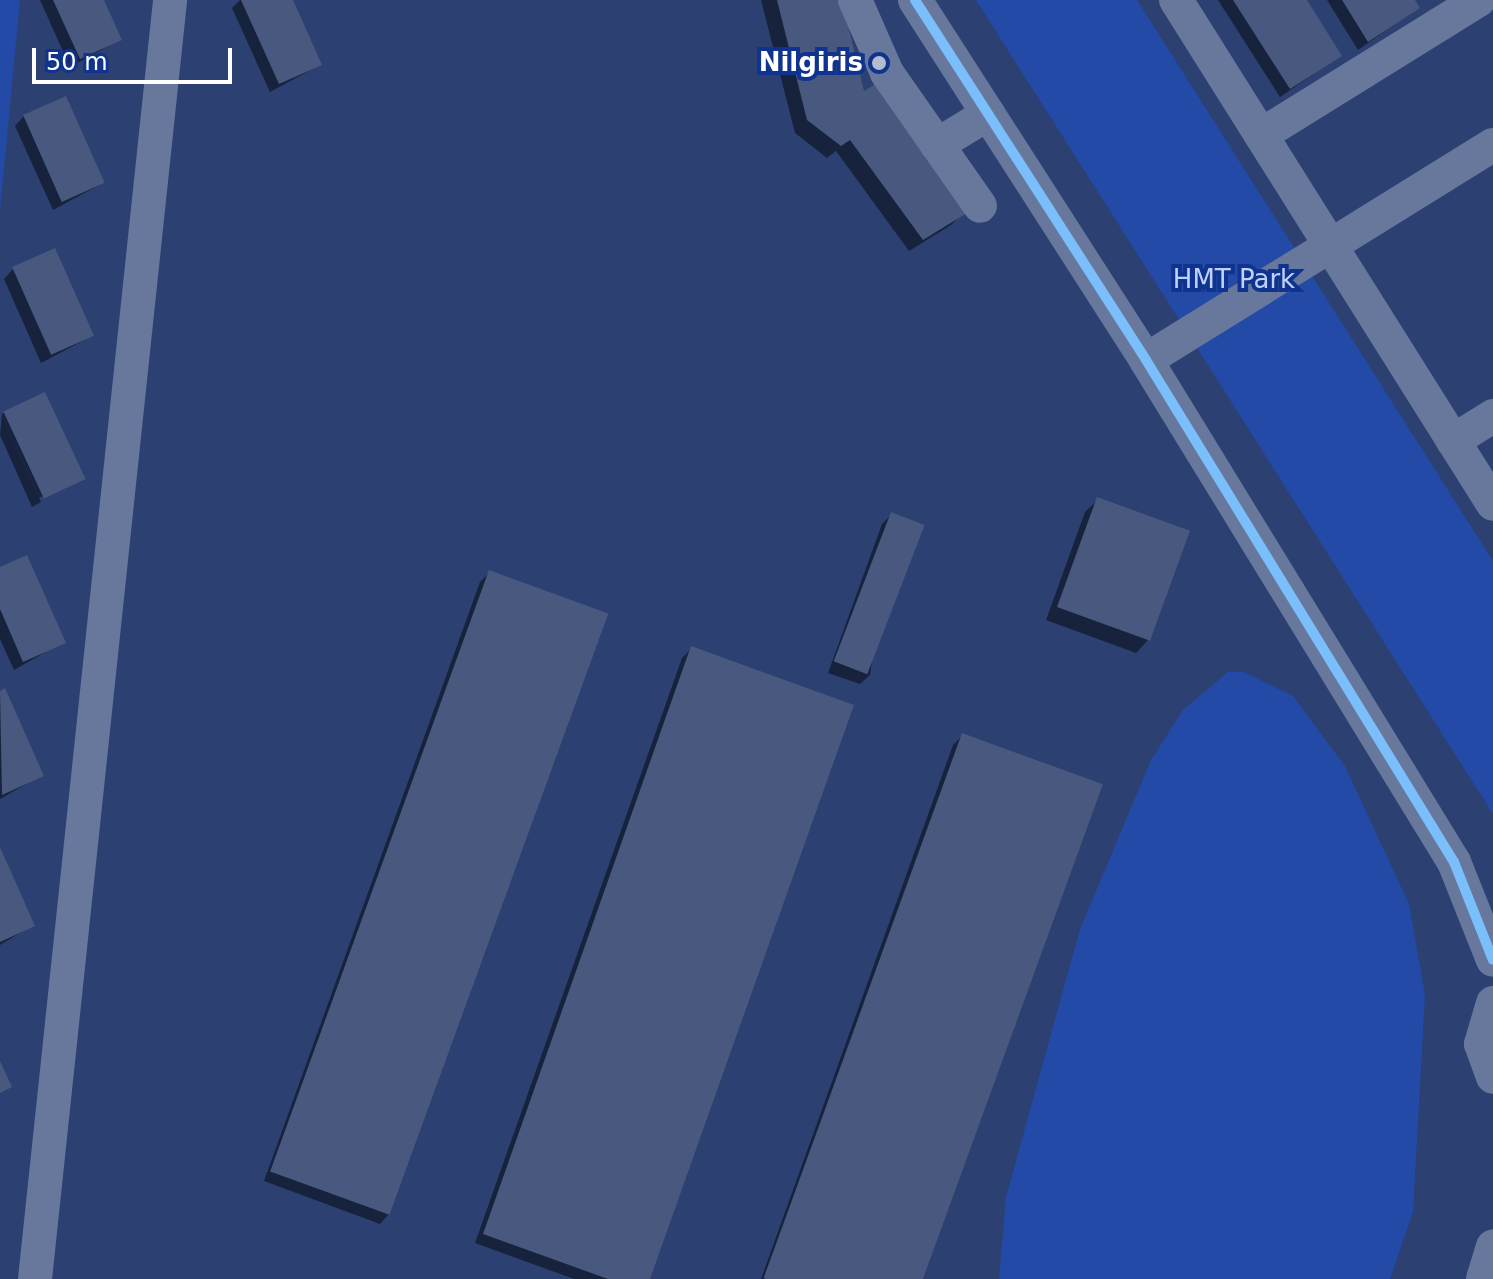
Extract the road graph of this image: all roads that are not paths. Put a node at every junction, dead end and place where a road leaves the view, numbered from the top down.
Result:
1 (170, 0) edge
2 (915, 0) edge
3 (1176, 0) edge
4 (1479, 0) edge
5 (857, 1) edge
6 (1445, 9) edge
7 (988, 114) junction
8 (1261, 135) junction
9 (937, 145) junction
10 (1493, 145) edge
11 (980, 206) dead end
12 (1331, 246) junction
13 (1146, 360) junction
14 (1493, 416) edge
15 (1453, 441) junction
16 (1493, 504) edge
17 (1493, 960) edge
18 (1493, 1003) edge
19 (1493, 1077) edge
20 (1493, 1246) edge
21 (35, 1279) edge
22 (1483, 1279) edge

1 - 21 street
2 - 7 street
3 - 8 street
4 - 6 street
5 - 9 street
6 - 8 street
7 - 9 street
7 - 13 street
8 - 12 street
9 - 11 street
10 - 12 street
12 - 13 street
12 - 15 street
13 - 17 street
14 - 15 street
15 - 16 street
18 - 19 street
20 - 22 street

